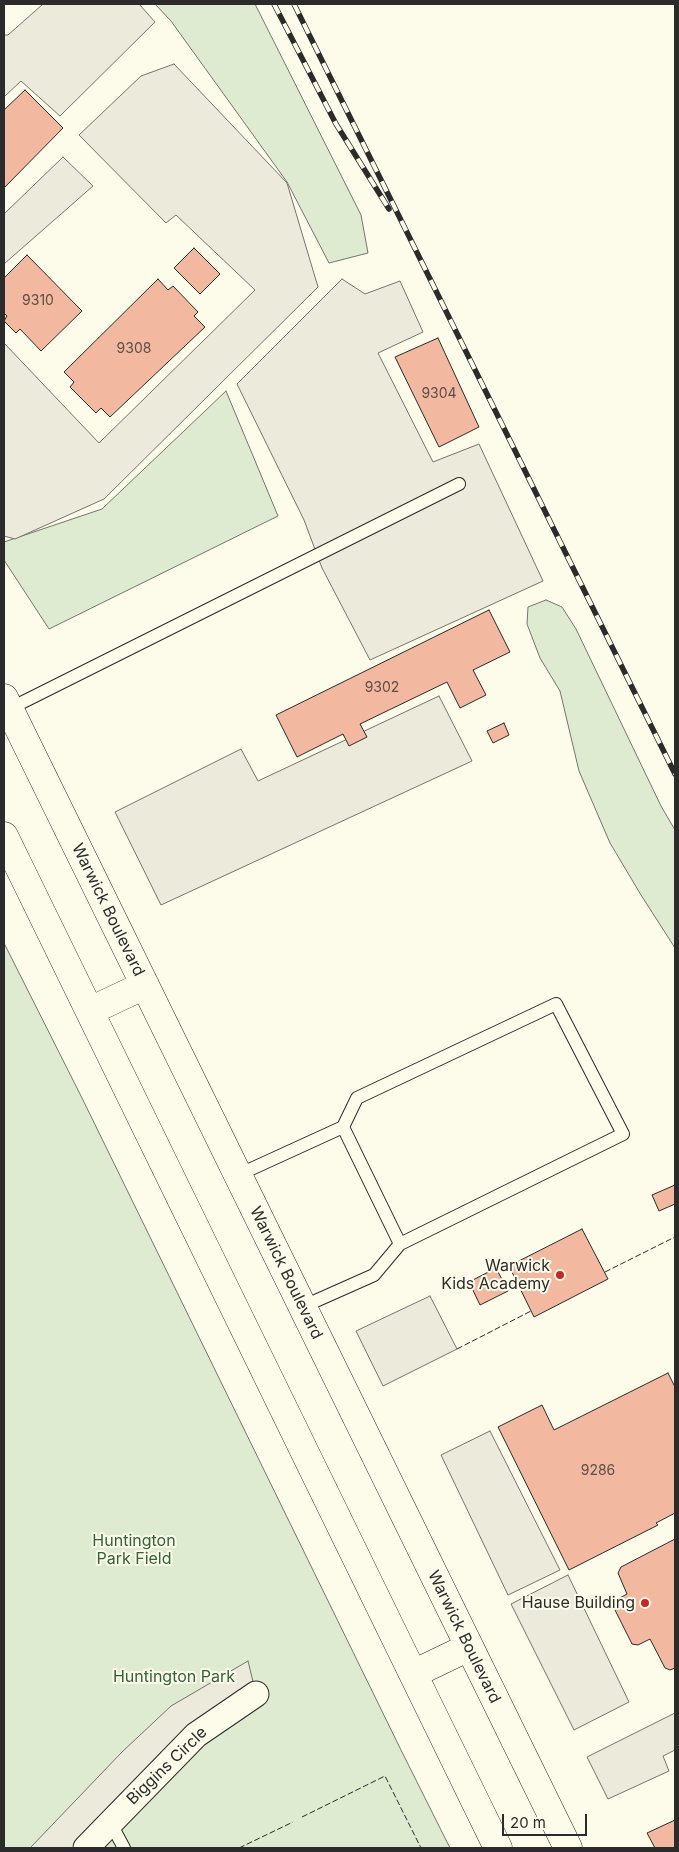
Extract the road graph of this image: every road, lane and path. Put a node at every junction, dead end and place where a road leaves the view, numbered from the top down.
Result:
1 (459, 484) dead end
2 (5, 706) edge
3 (4, 836) edge
4 (145, 985) junction
5 (90, 1011) junction
6 (343, 1127) junction
7 (238, 1175) junction
8 (400, 1244) junction
9 (302, 1307) junction
10 (468, 1647) junction
11 (413, 1674) junction
12 (256, 1694) dead end
13 (110, 1822) junction
14 (86, 1848) edge
15 (124, 1848) edge
16 (498, 1848) edge
17 (568, 1848) edge

1 - 2 lane
2 - 4 main road, Warwick Boulevard
3 - 5 main road
4 - 5 main road
4 - 7 main road, Warwick Boulevard
5 - 11 main road
6 - 7 lane
6 - 8 lane
6 - 8 lane
7 - 9 main road, Warwick Boulevard
8 - 9 lane
9 - 10 main road, Warwick Boulevard
10 - 11 main road
10 - 17 main road, Warwick Boulevard
11 - 16 main road
12 - 13 street, Biggins Circle
13 - 14 street, Biggins Circle
13 - 15 lane

